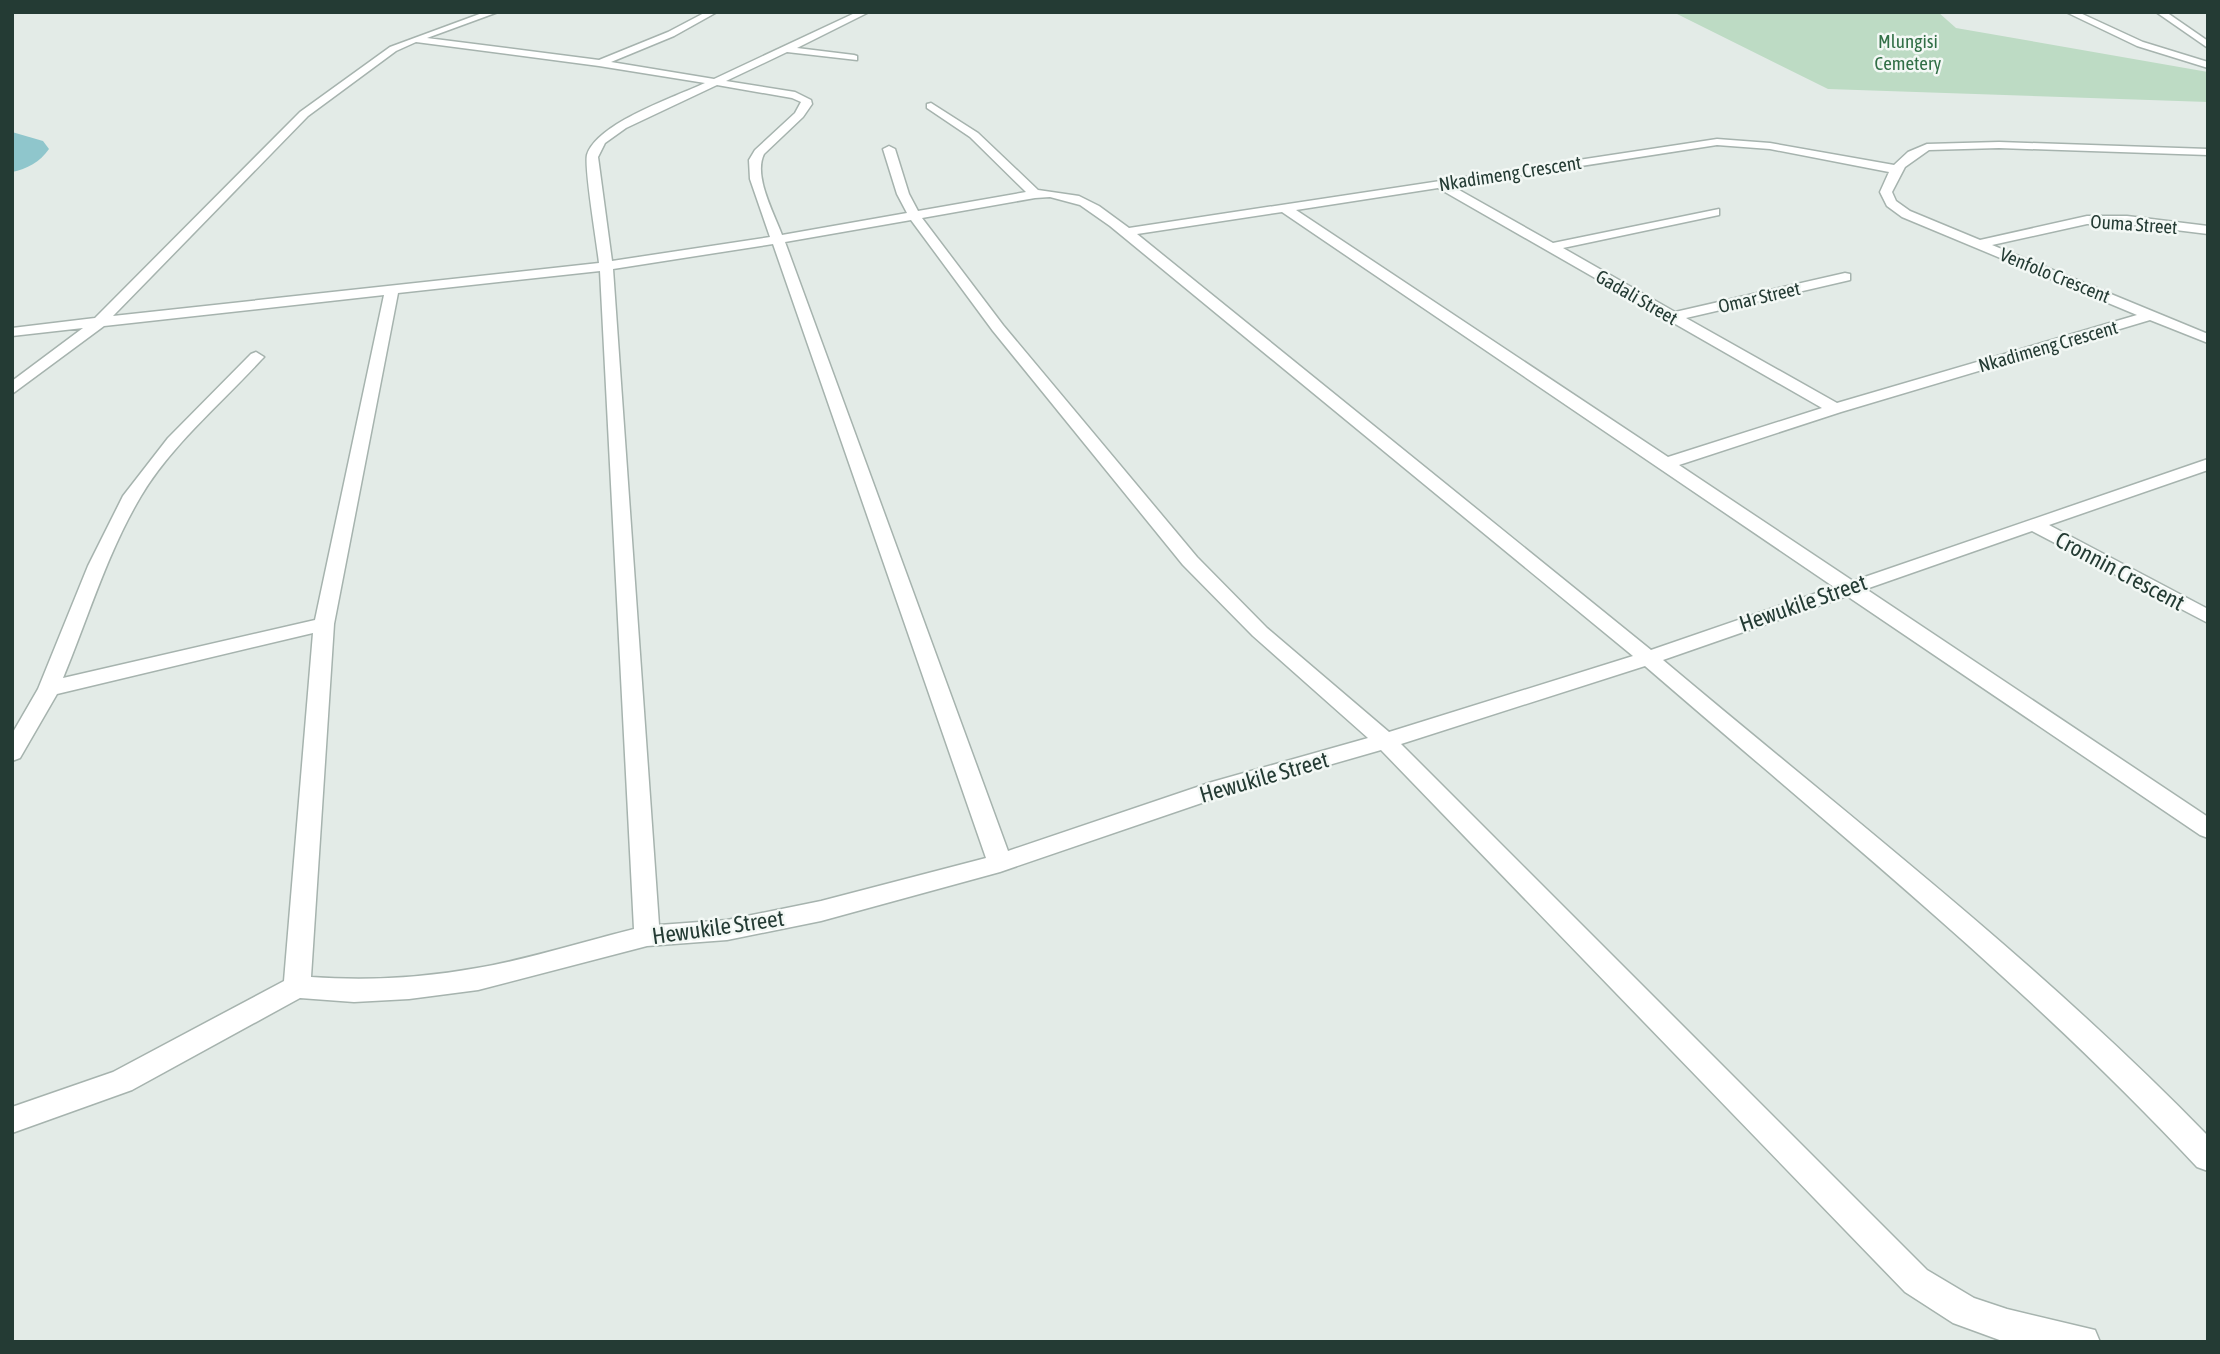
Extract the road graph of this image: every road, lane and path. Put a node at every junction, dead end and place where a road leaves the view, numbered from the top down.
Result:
1 (494, 12) edge
2 (713, 12) edge
3 (865, 12) edge
4 (2070, 12) edge
5 (2160, 12) edge
6 (2189, 32) junction
7 (2208, 33) edge
8 (415, 39) junction
9 (2208, 45) edge
10 (783, 49) junction
11 (854, 58) dead end
12 (599, 63) junction
13 (2208, 65) edge
14 (715, 81) junction
15 (931, 106) dead end
16 (889, 149) dead end
17 (2208, 152) edge
18 (1894, 169) junction
19 (1440, 184) junction
20 (1035, 194) junction
21 (1284, 208) junction
22 (1716, 212) dead end
23 (914, 215) junction
24 (2208, 230) edge
25 (1126, 232) junction
26 (776, 240) junction
27 (1979, 244) junction
28 (1550, 247) junction
29 (606, 266) junction
30 (1845, 277) dead end
31 (392, 290) junction
32 (2152, 315) junction
33 (1673, 317) junction
34 (98, 324) junction
35 (12, 332) edge
36 (2208, 339) edge
37 (256, 357) dead end
38 (12, 390) edge
39 (1835, 409) junction
40 (1664, 464) junction
41 (2208, 464) edge
42 (2033, 524) junction
43 (1851, 586) junction
44 (2208, 617) edge
45 (324, 624) junction
46 (1648, 658) junction
47 (48, 689) junction
48 (1385, 741) junction
49 (12, 753) edge
50 (2208, 829) edge
51 (1000, 863) junction
52 (647, 936) junction
53 (297, 987) junction
54 (12, 1120) edge
55 (2208, 1157) edge
56 (2083, 1342) edge

1 - 8 street
2 - 12 street
3 - 10 street
4 - 13 street
5 - 6 street
6 - 7 street
6 - 9 street
8 - 12 street
8 - 34 street
10 - 11 street
10 - 14 street
12 - 14 street
14 - 26 street
14 - 29 street
15 - 20 street
16 - 23 street
17 - 18 street
18 - 19 street, Nkadimeng Crescent
18 - 27 street, Venfolo Crescent
19 - 21 street, Nkadimeng Crescent
19 - 28 street, Gadali Street
20 - 23 street
20 - 25 street
21 - 25 street, Nkadimeng Crescent
21 - 40 street
22 - 28 street
23 - 26 street
23 - 48 street
24 - 27 street, Ouma Street
25 - 46 street
26 - 29 street
26 - 51 street
27 - 32 street, Venfolo Crescent
28 - 33 street, Gadali Street
29 - 31 street
29 - 52 street
30 - 33 street, Omar Street
31 - 34 street
31 - 45 street
32 - 36 street, Venfolo Crescent
32 - 39 street, Nkadimeng Crescent
33 - 39 street, Gadali Street
34 - 35 street
34 - 38 street
37 - 47 street
39 - 40 street, Nkadimeng Crescent
40 - 43 street
41 - 42 street, Hewukile Street
42 - 43 street, Hewukile Street
42 - 44 street, Cronnin Crescent
43 - 46 street, Hewukile Street
43 - 50 street
45 - 47 street
45 - 53 street
46 - 48 street, Hewukile Street
46 - 55 street
47 - 49 street
48 - 51 street, Hewukile Street
48 - 56 street
51 - 52 street, Hewukile Street
52 - 53 street, Hewukile Street
53 - 54 street

